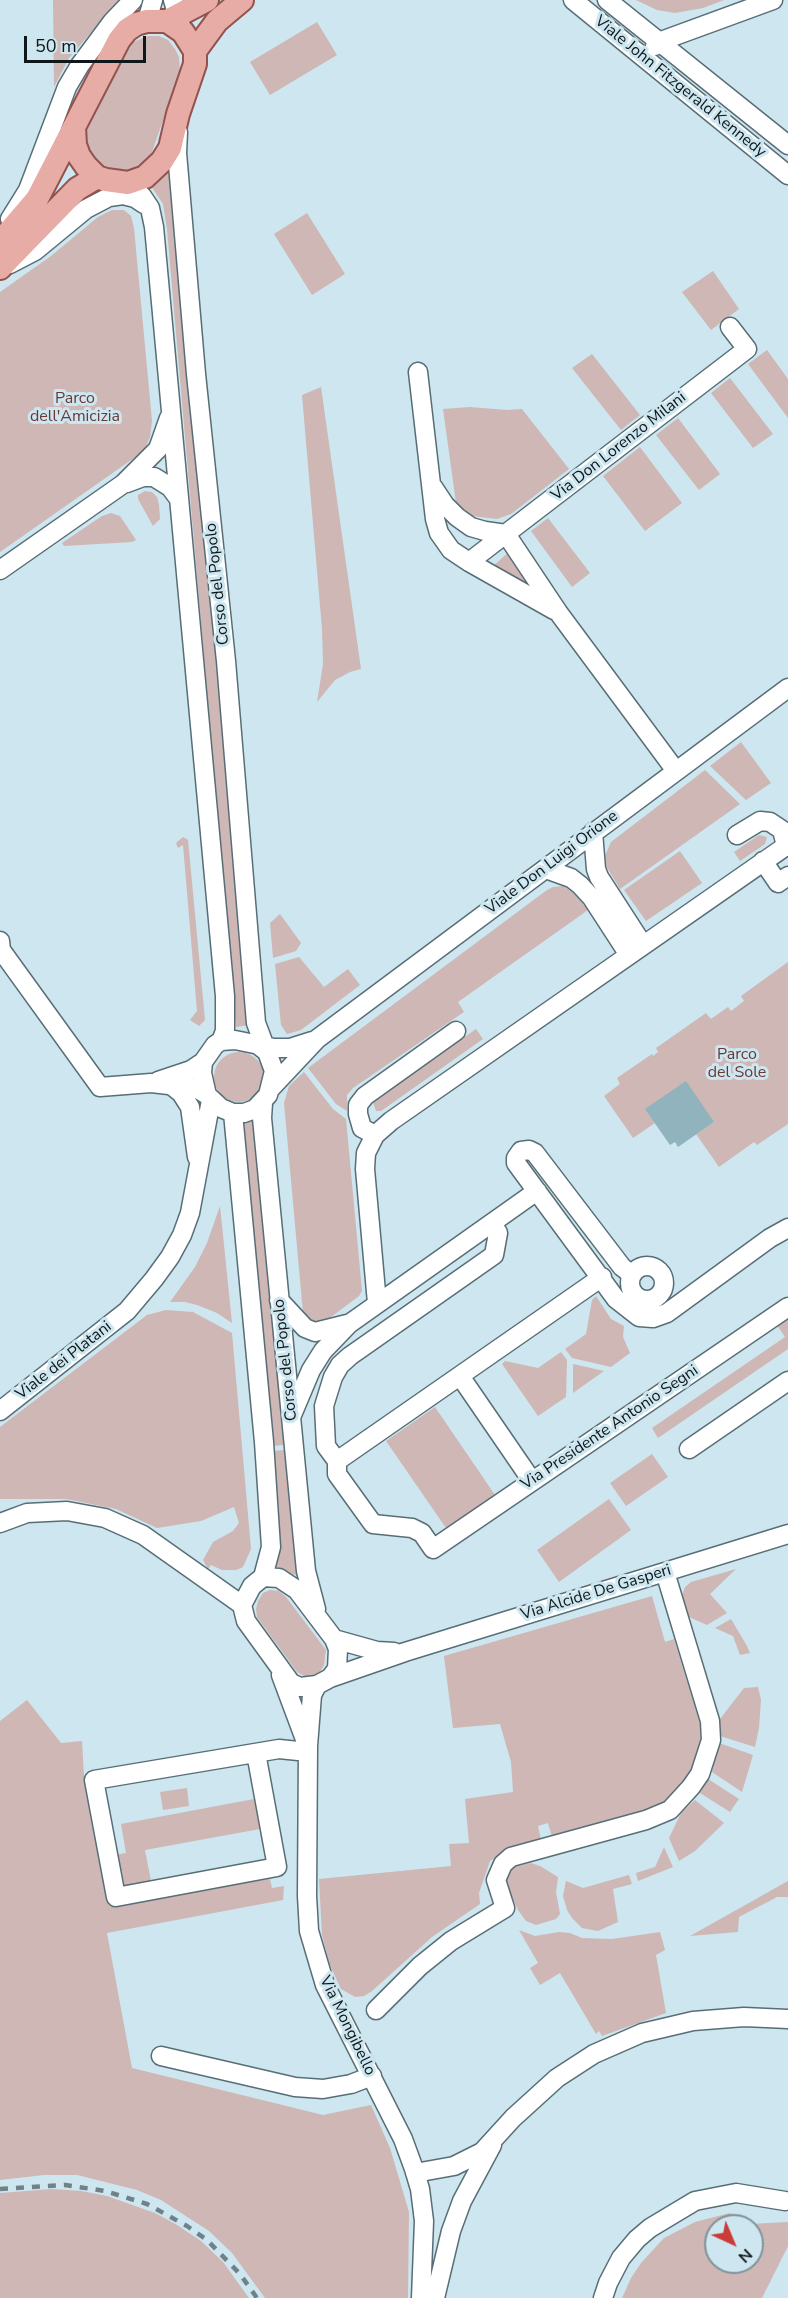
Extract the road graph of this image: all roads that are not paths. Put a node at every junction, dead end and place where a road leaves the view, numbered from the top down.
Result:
1 (133, 0) edge
2 (207, 0) edge
3 (242, 0) edge
4 (573, 0) edge
5 (607, 0) edge
6 (773, 0) edge
7 (166, 15) edge
8 (661, 41) junction
9 (195, 51) junction
10 (645, 57) junction
11 (178, 114) junction
12 (74, 128) junction
13 (788, 145) edge
14 (788, 175) edge
15 (97, 177) junction
16 (128, 183) junction
17 (150, 208) junction
18 (0, 236) edge
19 (0, 242) edge
20 (0, 269) edge
21 (730, 327) dead end
22 (418, 372) dead end
23 (171, 413) junction
24 (123, 484) junction
25 (433, 487) junction
26 (179, 499) junction
27 (506, 534) junction
28 (469, 562) junction
29 (0, 570) edge
30 (558, 612) junction
31 (788, 688) edge
32 (676, 771) junction
33 (593, 832) junction
34 (737, 835) dead end
35 (787, 846) edge
36 (763, 861) junction
37 (546, 869) junction
38 (788, 876) edge
39 (617, 920) junction
40 (0, 941) edge
41 (636, 950) junction
42 (456, 1031) dead end
43 (316, 1039) junction
44 (221, 1041) junction
45 (263, 1047) junction
46 (203, 1062) junction
47 (151, 1083) junction
48 (171, 1085) junction
49 (267, 1095) junction
50 (209, 1097) junction
51 (233, 1113) junction
52 (375, 1135) junction
53 (198, 1170) junction
54 (537, 1191) junction
55 (492, 1223) junction
56 (788, 1228) edge
57 (631, 1274) dead end
58 (602, 1277) junction
59 (279, 1300) junction
60 (377, 1303) junction
61 (788, 1307) edge
62 (349, 1324) junction
63 (460, 1376) junction
64 (788, 1381) edge
65 (3, 1403) edge
66 (291, 1418) junction
67 (689, 1449) dead end
68 (337, 1461) junction
69 (532, 1481) junction
70 (0, 1522) edge
71 (788, 1534) edge
72 (666, 1572) junction
73 (263, 1577) junction
74 (242, 1605) junction
75 (318, 1616) junction
76 (334, 1639) junction
77 (405, 1652) junction
78 (277, 1665) junction
79 (323, 1681) junction
80 (308, 1749) junction
81 (256, 1752) junction
82 (376, 2010) dead end
83 (788, 2019) edge
84 (161, 2056) dead end
85 (372, 2076) junction
86 (496, 2139) junction
87 (415, 2173) junction
88 (785, 2201) dead end
89 (421, 2298) edge
90 (435, 2298) edge
91 (603, 2298) edge

1 - 18 street
2 - 7 main road
3 - 9 main road
4 - 10 street, Viale John Fitzgerald Kennedy
5 - 8 street, Viale John Fitzgerald Kennedy
6 - 8 street
7 - 9 main road
7 - 12 main road
8 - 10 street
8 - 13 street, Viale John Fitzgerald Kennedy
9 - 11 main road
10 - 14 street, Viale John Fitzgerald Kennedy
11 - 16 main road
11 - 45 street, Corso del Popolo
12 - 15 main road
12 - 19 main road
15 - 16 main road
15 - 20 main road
16 - 17 street
17 - 20 street
17 - 23 street, Corso del Popolo
21 - 27 street, Via Don Lorenzo Milani
22 - 25 street
23 - 24 street
23 - 26 street, Corso del Popolo
24 - 26 street
24 - 29 street
25 - 27 street
25 - 28 street
26 - 44 street, Corso del Popolo
27 - 28 street, Via Don Lorenzo Milani
27 - 30 street
28 - 30 street
30 - 32 street
31 - 32 street, Viale Don Luigi Orione
32 - 33 street, Viale Don Luigi Orione
33 - 37 street, Viale Don Luigi Orione
33 - 39 street
34 - 35 street
35 - 36 street
36 - 38 street
36 - 41 street
37 - 39 street
37 - 43 street, Viale Don Luigi Orione
39 - 41 street
40 - 47 street
41 - 52 street
42 - 52 street
43 - 45 street
43 - 49 street
44 - 45 street
44 - 46 street
45 - 49 street
46 - 47 street
46 - 50 street
47 - 48 street
48 - 50 street
48 - 53 street
49 - 51 street
49 - 59 street, Corso del Popolo
50 - 51 street
50 - 53 street, Viale dei Platani
51 - 73 street, Corso del Popolo
52 - 60 street
53 - 65 street, Viale dei Platani
54 - 55 street
54 - 57 street
54 - 58 street
55 - 60 street
55 - 68 street
56 - 58 street
58 - 63 street
59 - 62 street
59 - 66 street, Corso del Popolo
60 - 62 street
61 - 69 street, Via Presidente Antonio Segni
62 - 66 street
63 - 68 street
63 - 69 street
64 - 67 street
66 - 75 street, Corso del Popolo
68 - 69 street, Via Presidente Antonio Segni
70 - 74 street
71 - 72 street, Via Alcide De Gasperi
72 - 77 street, Via Alcide De Gasperi
72 - 82 street
73 - 74 street
73 - 75 street
74 - 78 street
75 - 76 street
76 - 77 street
76 - 79 street, Via Mongibello
77 - 79 street, Via Alcide De Gasperi
78 - 79 street
78 - 80 street
79 - 80 street, Via Mongibello
80 - 81 street
80 - 85 street, Via Mongibello
81 - 81 street
83 - 86 street
84 - 85 street
85 - 87 street, Via Mongibello
86 - 87 street
86 - 90 street
87 - 89 street, Via Mongibello
88 - 91 street

